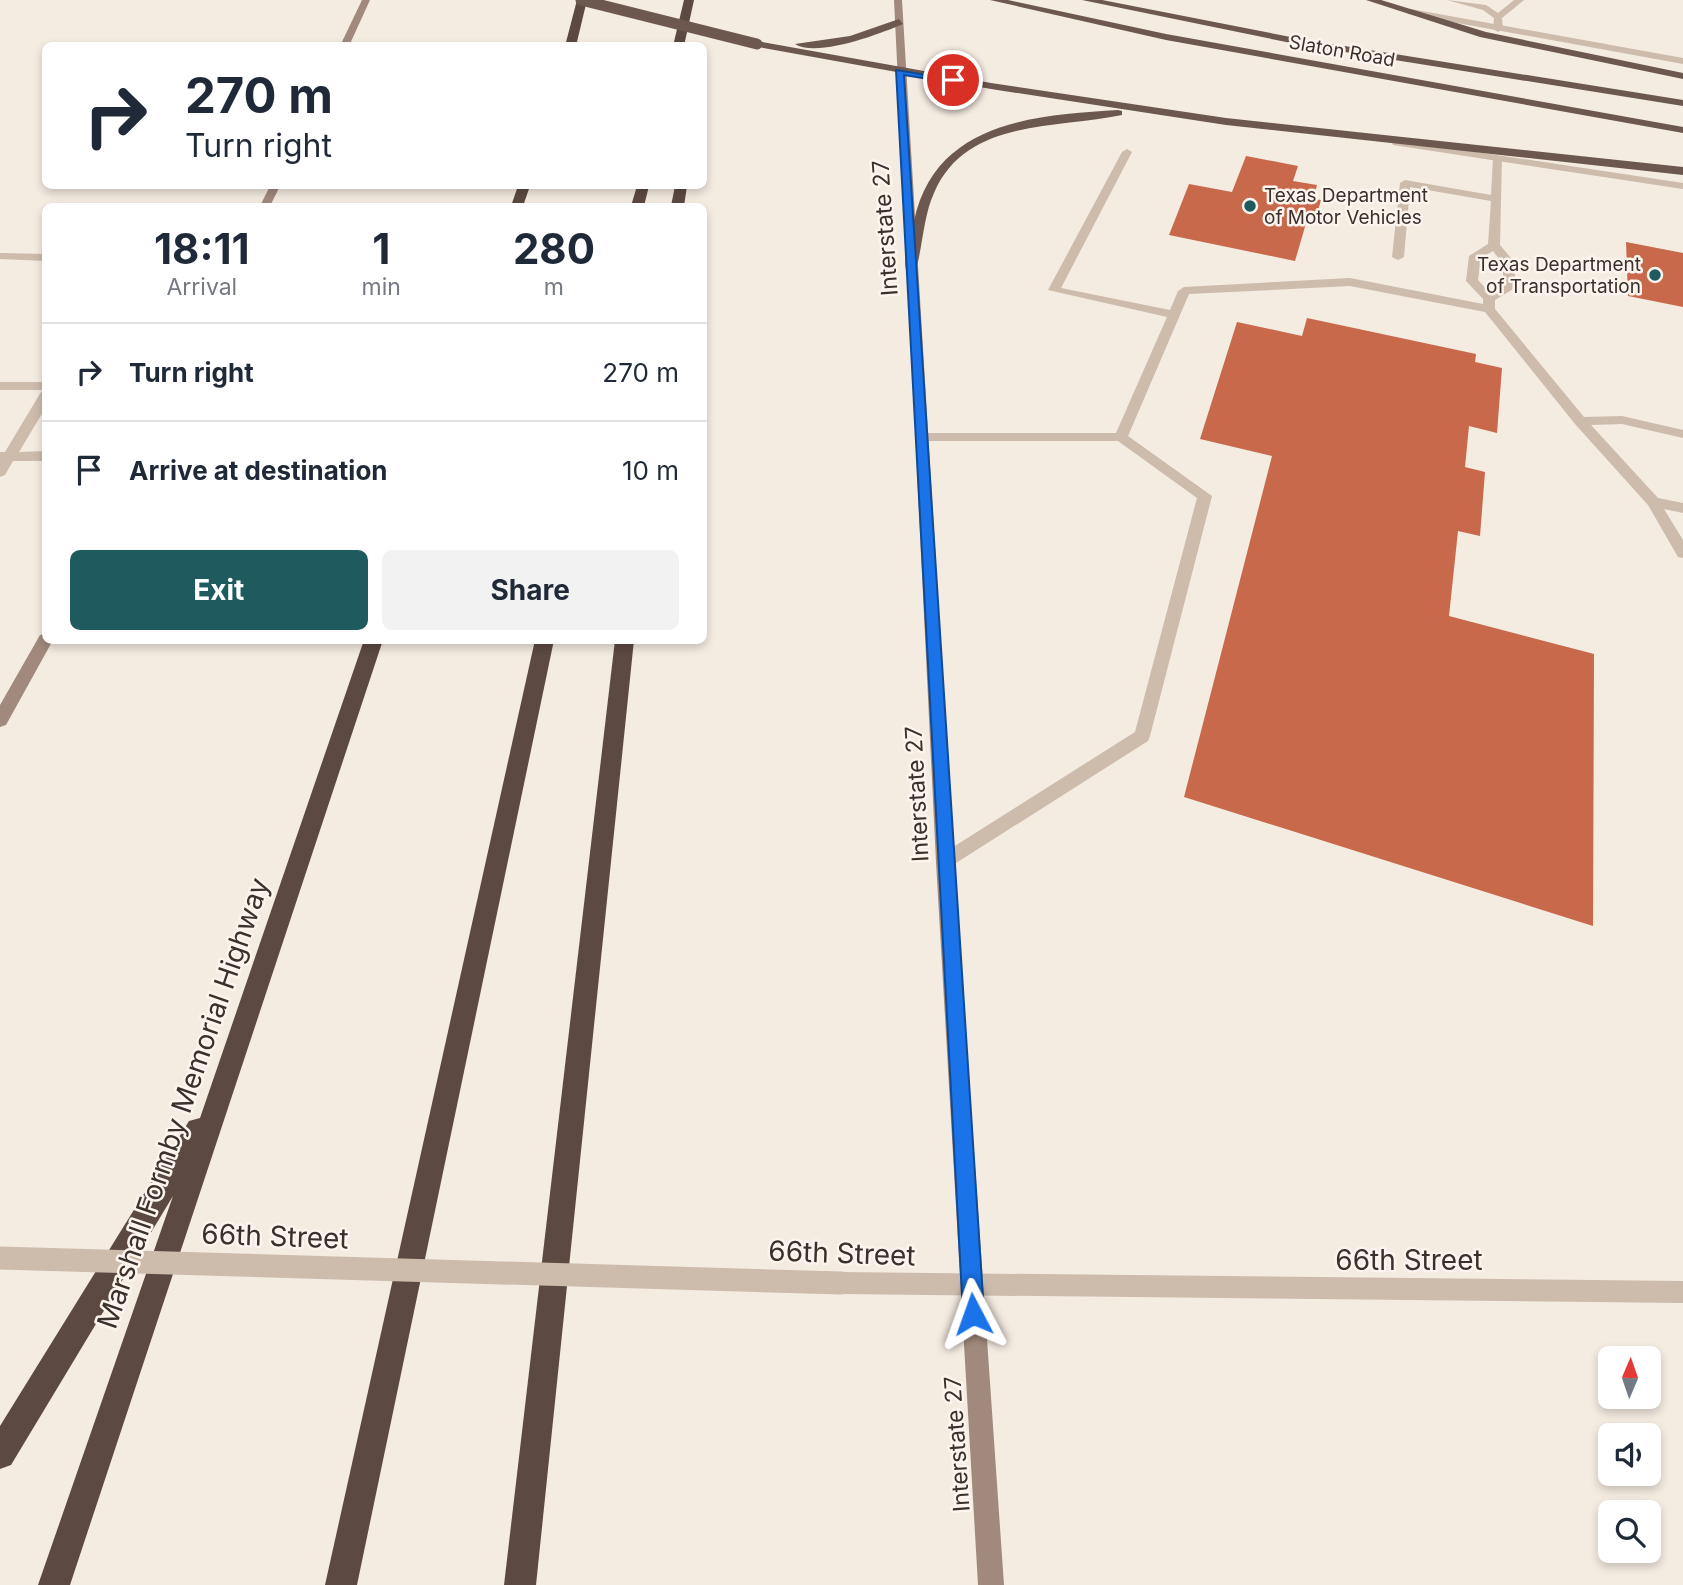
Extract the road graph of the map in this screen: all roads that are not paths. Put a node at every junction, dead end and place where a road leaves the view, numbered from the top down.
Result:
1 (366, 0) edge
2 (582, 0) edge
3 (689, 0) edge
4 (695, 0) edge
5 (898, 0) edge
6 (995, 0) edge
7 (1087, 0) edge
8 (1371, 0) edge
9 (1451, 0) edge
10 (1520, 0) edge
11 (1409, 11) junction
12 (1498, 17) junction
13 (899, 22) junction
14 (1498, 29) junction
15 (346, 42) edge
16 (571, 42) edge
17 (679, 42) edge
18 (693, 42) edge
19 (757, 44) junction
20 (1683, 61) edge
21 (900, 72) junction
22 (1683, 76) edge
23 (1683, 103) edge
24 (1157, 110) junction
25 (1683, 130) edge
26 (1383, 141) junction
27 (1127, 152) dead end
28 (1498, 158) junction
29 (1683, 171) edge
30 (1683, 186) edge
31 (1496, 199) junction
32 (1494, 246) junction
33 (0, 256) edge
34 (1398, 257) dead end
35 (42, 258) edge
36 (911, 266) junction
37 (1489, 304) junction
38 (1174, 315) junction
39 (0, 386) edge
40 (42, 386) edge
41 (42, 401) edge
42 (1580, 421) junction
43 (1683, 433) edge
44 (922, 437) junction
45 (1121, 437) junction
46 (42, 456) edge
47 (4, 457) edge
48 (0, 472) edge
49 (1653, 502) junction
50 (1683, 509) edge
51 (1683, 553) edge
52 (43, 644) edge
53 (372, 644) edge
54 (544, 644) edge
55 (625, 644) edge
56 (0, 720) edge
57 (945, 862) junction
58 (219, 1095) junction
59 (0, 1258) edge
60 (971, 1287) junction
61 (1683, 1292) edge
62 (0, 1454) edge
63 (54, 1585) edge
64 (341, 1585) edge
65 (520, 1585) edge
66 (991, 1585) edge

1 - 15 main road
2 - 16 highway
2 - 19 highway, bridge
3 - 17 highway
4 - 18 highway
5 - 13 main road, Interstate 27
6 - 25 highway, Slaton Road
7 - 23 highway, Slaton Road
8 - 11 highway
9 - 12 street
10 - 12 street
11 - 14 street
11 - 22 highway
12 - 14 street
13 - 19 highway
13 - 21 main road, Interstate 27
14 - 20 street
19 - 21 highway
21 - 24 highway
21 - 36 main road, Interstate 27
24 - 26 highway
24 - 36 highway
26 - 28 street
26 - 29 highway
27 - 38 street
28 - 30 street
28 - 31 street
31 - 32 street
31 - 34 street
32 - 37 street
32 - 37 street
33 - 35 street
36 - 44 main road, Interstate 27
37 - 38 street
37 - 42 street
38 - 45 street
39 - 40 street
41 - 47 street
42 - 43 street
42 - 49 street
44 - 45 street
44 - 57 main road, Interstate 27
45 - 57 street
46 - 47 street
47 - 48 street
49 - 50 street
49 - 51 street
52 - 56 main road
53 - 58 highway, Marshall Formby Memorial Highway
54 - 64 highway
55 - 65 highway
57 - 60 main road, Interstate 27
58 - 62 highway
58 - 63 highway, Marshall Formby Memorial Highway
59 - 60 street, 66th Street, bridge
60 - 61 street, 66th Street
60 - 66 main road, Interstate 27

